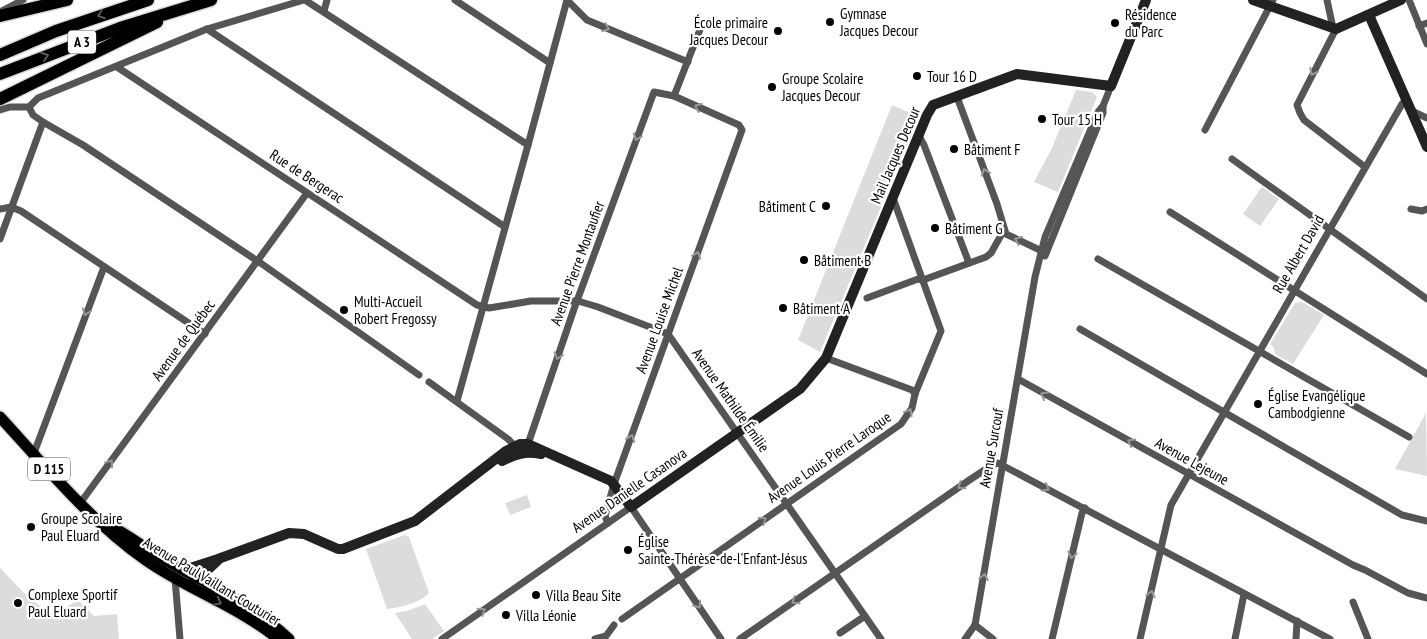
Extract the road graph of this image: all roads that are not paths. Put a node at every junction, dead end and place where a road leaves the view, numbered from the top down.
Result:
1 (22, 0) edge
2 (67, 0) edge
3 (148, 0) edge
4 (211, 0) edge
5 (305, 0) edge
6 (327, 0) edge
7 (455, 0) edge
8 (567, 0) edge
9 (1146, 0) edge
10 (1253, 0) edge
11 (1327, 0) edge
12 (1401, 0) edge
13 (1409, 0) edge
14 (1271, 3) edge
15 (324, 11) junction
16 (0, 12) edge
17 (165, 14) junction
18 (1369, 15) junction
19 (0, 16) edge
20 (1427, 23) edge
21 (222, 24) junction
22 (1419, 26) junction
23 (701, 27) dead end
24 (1338, 28) junction
25 (207, 29) junction
26 (228, 43) junction
27 (1427, 44) edge
28 (0, 55) edge
29 (688, 62) junction
30 (550, 63) junction
31 (117, 66) junction
32 (0, 74) edge
33 (1110, 86) junction
34 (674, 96) junction
35 (957, 97) junction
36 (0, 99) edge
37 (1408, 105) junction
38 (29, 107) junction
39 (0, 110) edge
40 (1427, 118) edge
41 (43, 122) junction
42 (1205, 130) dead end
43 (919, 136) junction
44 (528, 145) junction
45 (1427, 147) edge
46 (1232, 159) dead end
47 (1365, 167) junction
48 (307, 193) junction
49 (893, 198) junction
50 (11, 207) junction
51 (0, 208) edge
52 (1410, 209) dead end
53 (1427, 209) edge
54 (1170, 212) dead end
55 (505, 226) junction
56 (1004, 230) junction
57 (1329, 230) junction
58 (0, 239) edge
59 (1044, 252) junction
60 (1098, 259) dead end
61 (258, 261) junction
62 (969, 263) junction
63 (104, 267) junction
64 (923, 280) junction
65 (1294, 291) junction
66 (867, 298) dead end
67 (1427, 299) edge
68 (578, 301) junction
69 (483, 308) junction
70 (1080, 329) dead end
71 (205, 334) junction
72 (668, 334) junction
73 (1259, 353) junction
74 (826, 358) junction
75 (1427, 374) edge
76 (419, 375) dead end
77 (1018, 379) junction
78 (428, 382) dead end
79 (915, 394) junction
80 (457, 401) junction
81 (1224, 413) junction
82 (1, 420) edge
83 (738, 433) junction
84 (1409, 437) dead end
85 (524, 449) junction
86 (34, 453) junction
87 (1003, 465) junction
88 (1189, 474) junction
89 (614, 484) junction
90 (81, 502) junction
91 (787, 504) junction
92 (631, 507) junction
93 (1085, 508) junction
94 (1427, 520) edge
95 (100, 521) junction
96 (608, 523) junction
97 (1162, 549) junction
98 (218, 559) junction
99 (179, 574) junction
100 (836, 574) junction
101 (198, 579) junction
102 (680, 579) junction
103 (1244, 594) junction
104 (1427, 598) edge
105 (1353, 602) dead end
106 (865, 616) junction
107 (622, 619) dead end
108 (1297, 621) junction
109 (614, 625) dead end
110 (976, 625) junction
111 (840, 633) dead end
112 (180, 639) edge
113 (278, 639) edge
114 (289, 639) edge
115 (442, 639) edge
116 (595, 639) edge
117 (721, 639) edge
118 (740, 639) edge
119 (881, 639) edge
120 (965, 639) edge
121 (994, 639) edge
122 (1052, 639) edge
123 (1140, 639) edge
124 (1235, 639) edge
125 (1296, 639) edge
126 (1330, 639) edge
127 (1368, 639) edge

1 - 16 street
2 - 19 highway
3 -> 28 highway, A 3
4 - 17 highway, A 3
5 - 15 street
5 - 21 street
6 - 15 street
7 - 30 street
8 -> 29 street
8 - 30 street
9 - 33 street, Avenue Surcouf
10 - 14 street
11 - 24 street
12 - 18 street
13 - 22 street
14 - 24 street
14 - 42 street
15 - 44 street
32 -> 17 highway, A 3
17 - 36 highway
18 - 24 street
18 - 37 street
20 - 22 street
21 - 25 street
21 - 26 street
22 - 27 street
23 - 29 street
24 -> 47 street
25 - 26 street
25 - 31 street
26 - 55 street
29 - 34 street
30 - 44 street
31 - 38 street
31 - 48 street, Rue de Bergerac
33 - 35 street, Mail Jacques Decour
33 - 59 street, Avenue Surcouf
34 -> 68 street, Avenue Pierre Montaufier
72 -> 34 street, Avenue Louise Michel
35 - 43 street, Mail Jacques Decour
56 -> 35 street
37 - 40 street
37 - 45 street
37 - 47 street, Rue Albert David
38 - 39 street
38 - 41 street
41 - 50 street
41 - 61 street
43 - 49 street, Mail Jacques Decour
43 - 62 street
44 - 55 street
46 - 57 street
47 - 57 street, Rue Albert David
48 - 61 street, Avenue de Québec
48 - 69 street, Rue de Bergerac
49 - 64 street, Avenue Louis Pierre Laroque
49 - 74 street, Mail Jacques Decour
50 - 51 street
50 - 58 street
50 - 63 street
52 - 53 street
54 - 65 street
55 - 69 street
59 -> 56 street
56 - 62 street
57 - 65 street, Rue Albert David
57 - 67 street
59 - 77 street, Avenue Surcouf
60 - 73 street
61 - 71 street, Avenue de Québec
61 - 76 street
62 - 64 street
63 - 71 street
63 -> 86 street
64 - 66 street
64 - 79 street, Avenue Louis Pierre Laroque
65 - 73 street, Rue Albert David
65 - 75 street
68 - 69 street
68 - 72 street
68 -> 85 street, Avenue Pierre Montaufier
69 - 80 street
70 - 81 street
90 -> 71 street, Avenue de Québec
72 - 83 street, Avenue Mathilde Émilie
89 -> 72 street, Avenue Louise Michel
73 - 81 street, Rue Albert David
73 - 84 street
74 - 79 street
74 - 83 street, Avenue Danielle Casanova
77 - 87 street, Avenue Surcouf
88 -> 77 street, Avenue Lejeune
78 - 80 street
91 -> 79 street, Avenue Louis Pierre Laroque
80 - 85 street
81 - 88 street, Rue Albert David
81 - 94 street
82 - 86 main road, Avenue Paul Vaillant-Couturier / D 115
83 - 91 street, Avenue Mathilde Émilie
83 - 92 street, Avenue Danielle Casanova
85 - 89 street
85 - 98 street
86 - 90 main road, Avenue Paul Vaillant-Couturier / D 115
87 -> 93 street
87 -> 100 street
110 -> 87 street, Avenue Surcouf
88 - 97 street, Rue Albert David
88 - 104 street, Avenue Lejeune
89 - 92 street
89 - 96 street, Avenue Louise Michel
90 - 95 main road, Avenue Paul Vaillant-Couturier / D 115
91 - 100 street, Avenue Mathilde Émilie
102 -> 91 street, Avenue Louis Pierre Laroque
92 - 96 street, Avenue Danielle Casanova
92 - 102 street
93 - 97 street
93 -> 122 street
95 - 99 main road, Avenue Paul Vaillant-Couturier / D 115
95 - 99 main road, Avenue Paul Vaillant-Couturier / D 115
115 -> 96 street, Avenue Danielle Casanova
97 - 103 street
123 -> 97 street, Rue Albert David
98 - 99 street
98 - 101 street
99 - 101 main road, Avenue Paul Vaillant-Couturier / D 115
99 - 112 street
99 -> 113 main road, Avenue Paul Vaillant-Couturier / D 115
100 - 106 street, Avenue Mathilde Émilie
100 -> 118 street
101 - 114 main road, Avenue Paul Vaillant-Couturier / D 115
102 - 107 street, Avenue Louis Pierre Laroque
102 -> 117 street
103 - 108 street
103 - 124 street
105 - 127 street
106 - 111 street
106 - 119 street, Avenue Mathilde Émilie
108 - 125 street
108 - 126 street
109 - 116 street
110 - 120 street
110 - 121 street

